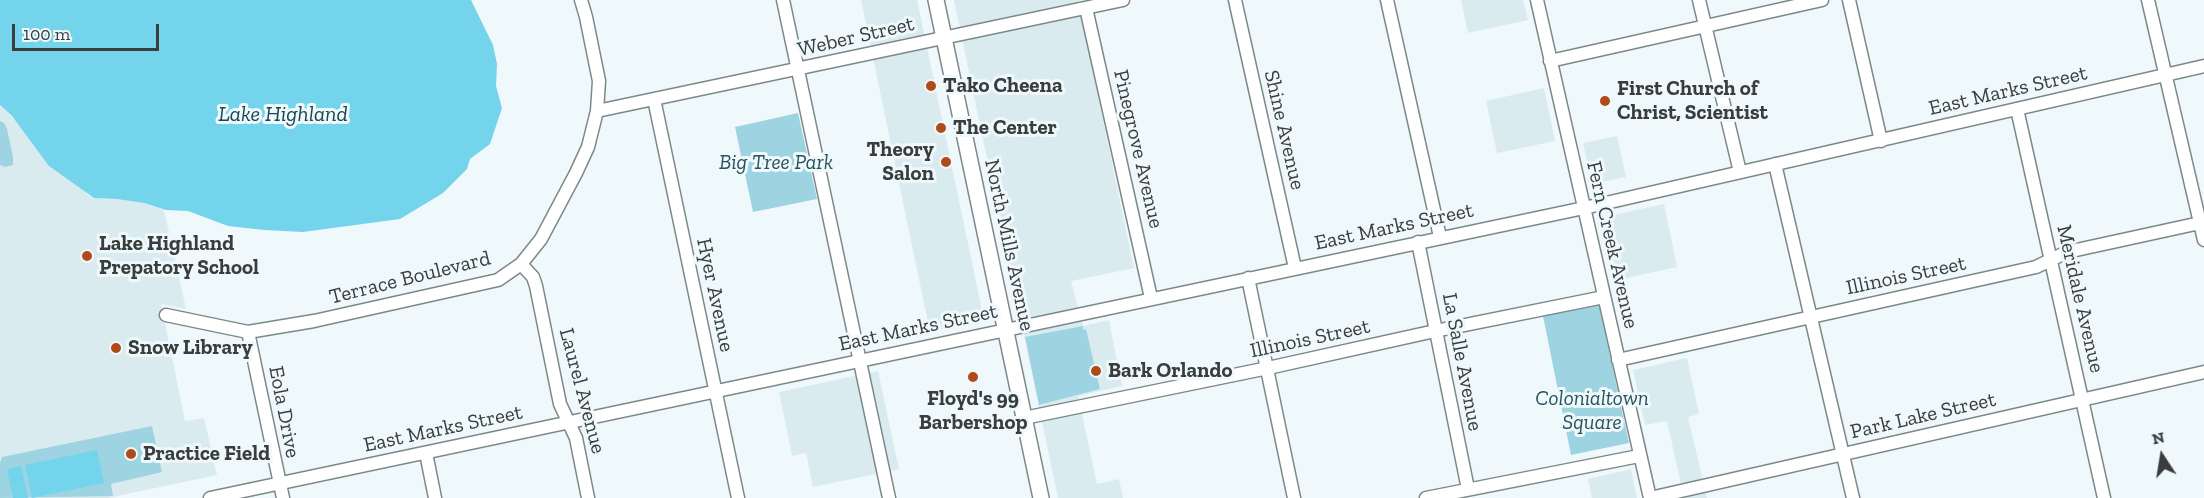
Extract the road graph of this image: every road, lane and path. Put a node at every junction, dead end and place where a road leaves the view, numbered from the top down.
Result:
1 (581, 0) edge
2 (783, 0) edge
3 (936, 0) edge
4 (1123, 0) edge
5 (1235, 0) edge
6 (1387, 0) edge
7 (1537, 0) edge
8 (1699, 0) edge
9 (1822, 0) edge
10 (1849, 0) edge
11 (2148, 0) edge
12 (1086, 8) junction
13 (1704, 27) junction
14 (944, 38) junction
15 (1550, 61) junction
16 (2204, 66) edge
17 (798, 70) junction
18 (2165, 75) junction
19 (654, 99) junction
20 (2017, 109) junction
21 (597, 111) junction
22 (1881, 141) junction
23 (1775, 165) junction
24 (1740, 172) junction
25 (1584, 208) junction
26 (2200, 223) junction
27 (1440, 237) junction
28 (2204, 239) edge
29 (1418, 242) junction
30 (2051, 261) junction
31 (521, 264) junction
32 (1295, 268) junction
33 (1248, 278) junction
34 (1604, 297) junction
35 (1151, 298) junction
36 (166, 315) dead end
37 (1810, 317) junction
38 (1005, 330) junction
39 (1435, 331) junction
40 (248, 332) junction
41 (1618, 360) junction
42 (860, 361) junction
43 (1268, 368) junction
44 (2204, 372) edge
45 (715, 392) junction
46 (2083, 400) junction
47 (1024, 418) junction
48 (569, 422) junction
49 (426, 453) junction
50 (1843, 454) junction
51 (1640, 456) junction
52 (278, 484) junction
53 (1468, 489) junction
54 (210, 498) edge
55 (283, 498) edge
56 (435, 498) edge
57 (588, 498) edge
58 (738, 498) edge
59 (889, 498) edge
60 (1041, 498) edge
61 (1294, 498) edge
62 (1426, 498) edge
63 (1650, 498) edge
64 (1853, 498) edge
65 (2104, 498) edge

1 - 21 street, Terrace Boulevard
2 - 17 street
3 - 14 main road, North Mills Avenue
4 - 12 street, Weber Street
5 - 32 street, Shine Avenue
6 - 27 street
7 - 15 street, Fern Creek Avenue
8 - 13 street
9 - 13 street
10 - 22 street
11 - 18 street
12 - 14 street, Weber Street
12 - 35 street, Pinegrove Avenue
13 - 15 street
13 - 24 street
14 - 17 street, Weber Street
14 - 38 main road, North Mills Avenue
15 - 25 street, Fern Creek Avenue
16 - 18 street, East Marks Street
17 - 19 street, Weber Street
17 - 42 street
18 - 20 street, East Marks Street
18 - 26 street
19 - 21 street, Weber Street
19 - 45 street, Hyer Avenue
20 - 22 street, East Marks Street
20 - 30 street, Meridale Avenue
21 - 31 street, Terrace Boulevard
22 - 23 street, East Marks Street
23 - 24 street, East Marks Street
23 - 37 street
24 - 25 street, East Marks Street
25 - 27 street, East Marks Street
25 - 34 street, Fern Creek Avenue
26 - 28 street
26 - 30 street, Illinois Street
27 - 29 street, East Marks Street
29 - 32 street, East Marks Street
29 - 39 street, La Salle Avenue
30 - 37 street, Illinois Street
30 - 46 street, Meridale Avenue
31 - 40 street, Terrace Boulevard
31 - 48 street, Laurel Avenue
32 - 33 street, East Marks Street
33 - 35 street, East Marks Street
33 - 43 street
34 - 39 street, Illinois Street
34 - 41 street, Fern Creek Avenue
35 - 38 street, East Marks Street
36 - 40 street, Terrace Boulevard
37 - 41 street, Illinois Street
37 - 50 street
38 - 42 street, East Marks Street
38 - 47 main road, North Mills Avenue
39 - 43 street, Illinois Street
39 - 53 street, La Salle Avenue
40 - 52 street, Eola Drive
41 - 51 street, Fern Creek Avenue
42 - 45 street, East Marks Street
42 - 59 street
43 - 47 street, Illinois Street
43 - 61 street
44 - 46 street, Park Lake Street
45 - 48 street, East Marks Street
45 - 58 street, Hyer Avenue
46 - 50 street, Park Lake Street
46 - 65 street, Meridale Avenue
47 - 60 main road, North Mills Avenue
48 - 49 street, East Marks Street
48 - 57 street, Laurel Avenue
49 - 52 street, East Marks Street
49 - 56 street
50 - 63 street, Park Lake Street
50 - 64 street
51 - 53 street
51 - 63 street, Fern Creek Avenue
52 - 54 street, East Marks Street
52 - 55 street, Eola Drive
53 - 62 street

